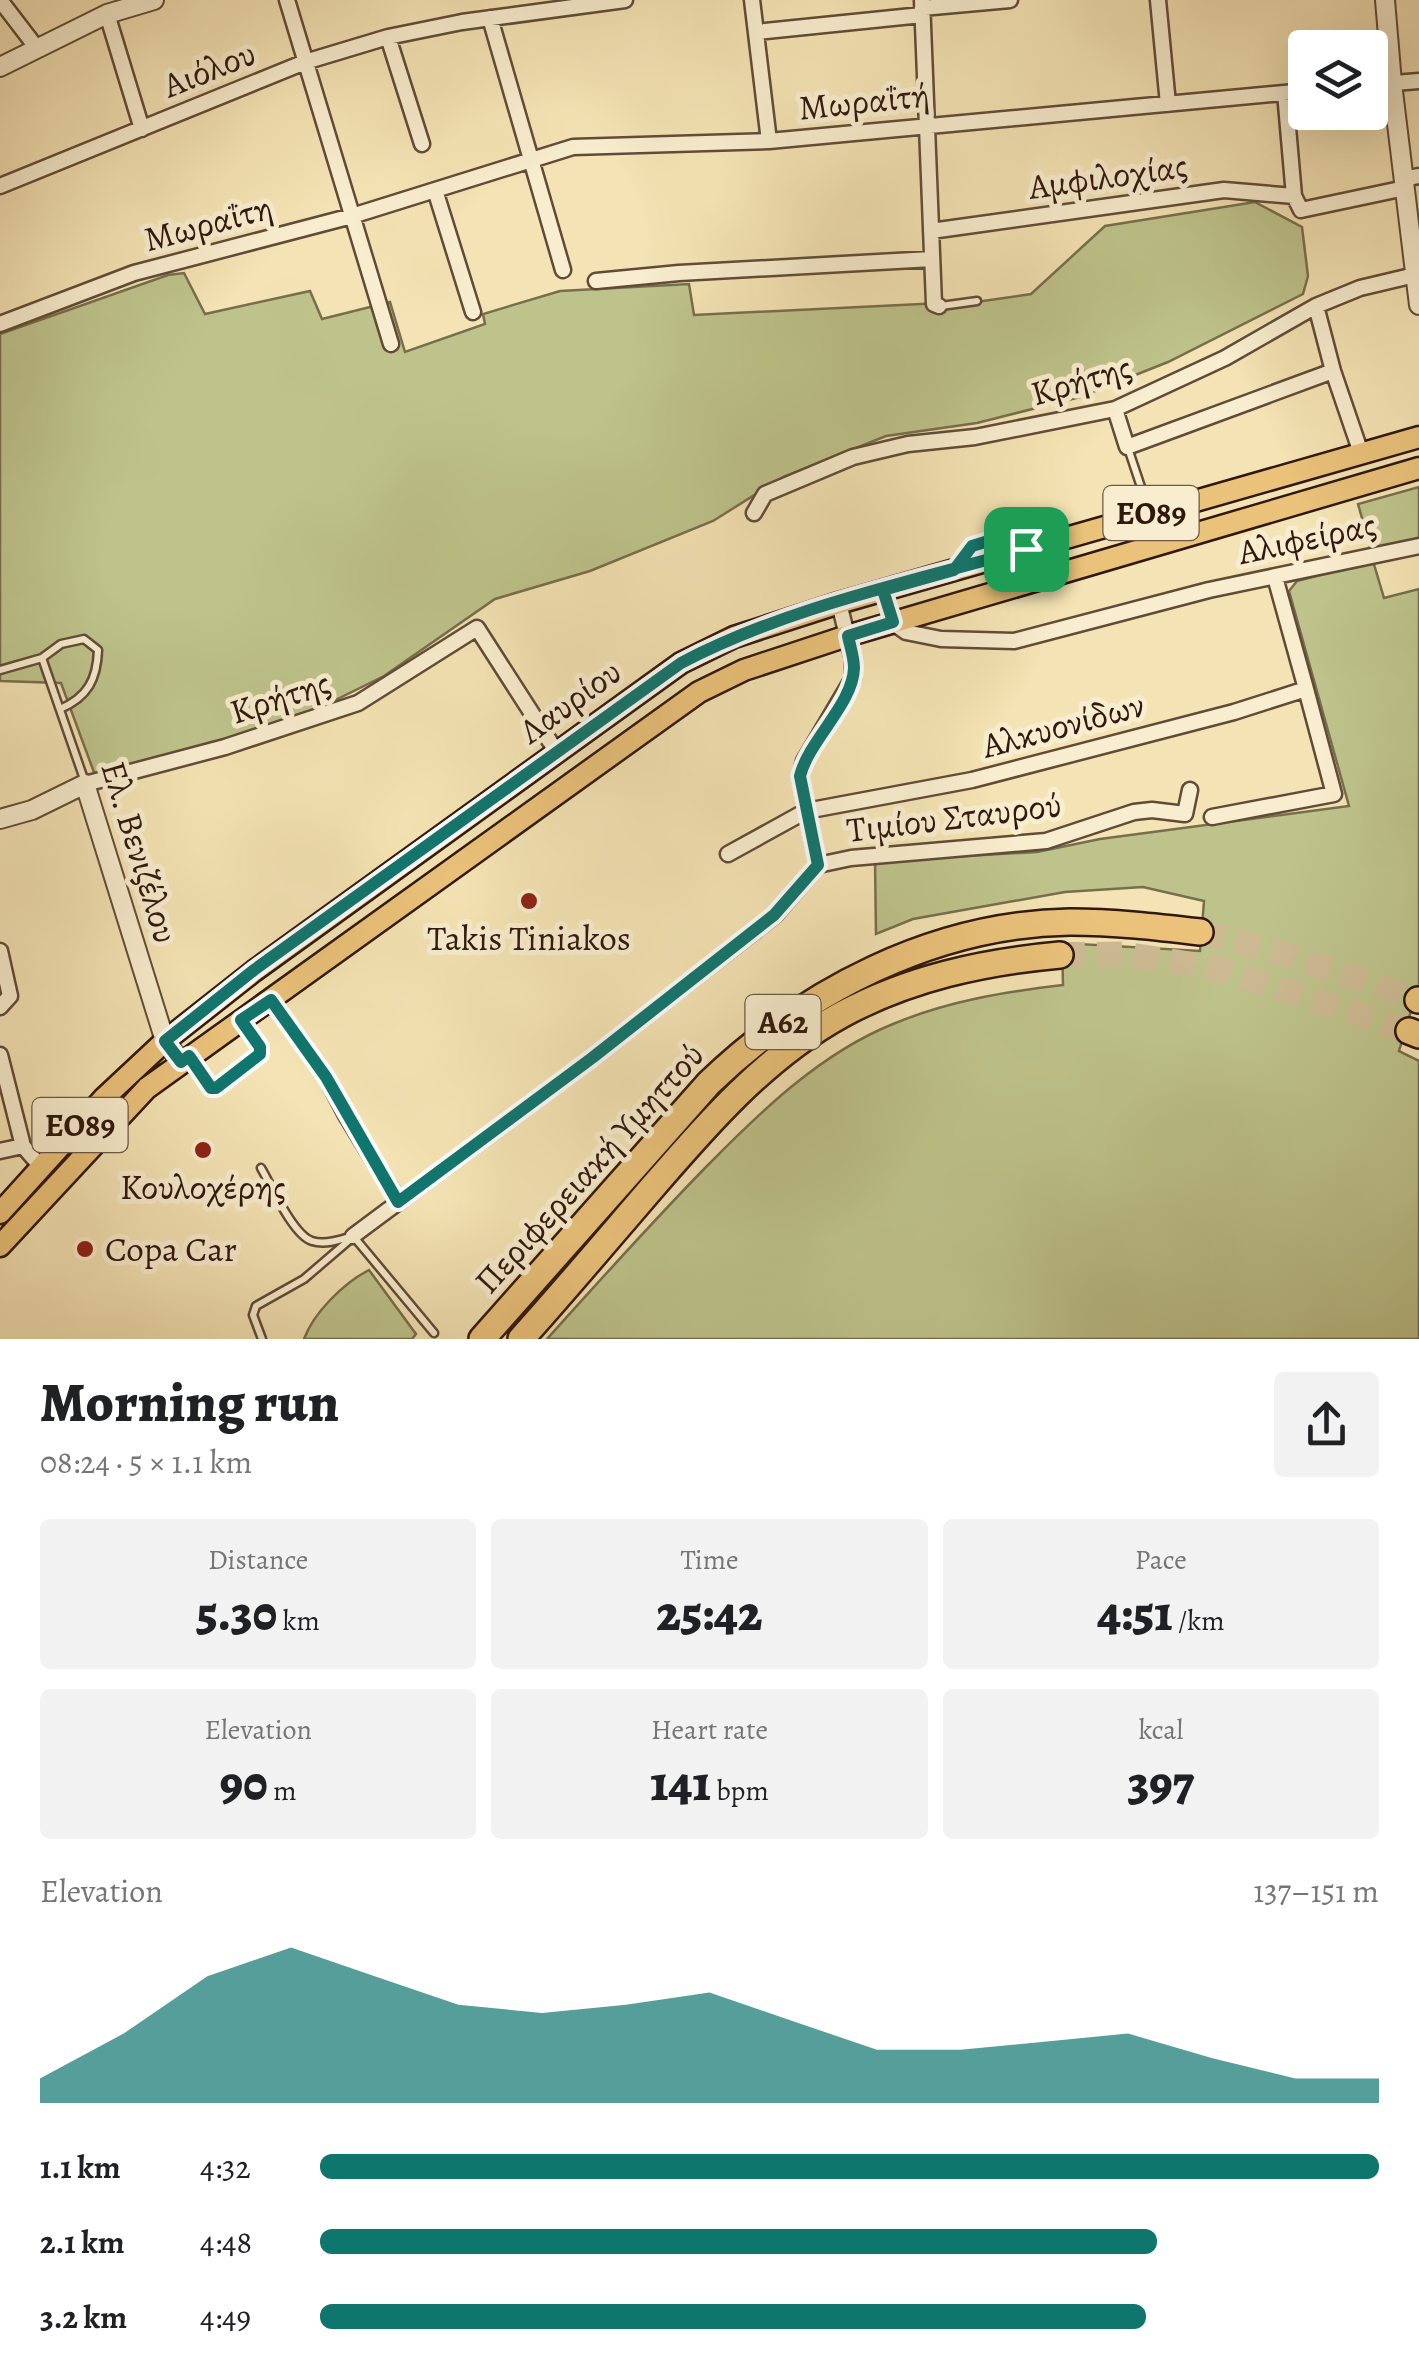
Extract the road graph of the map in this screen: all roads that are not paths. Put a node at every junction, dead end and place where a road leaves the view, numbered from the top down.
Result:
1 (0, 0) edge
2 (154, 0) edge
3 (287, 0) edge
4 (625, 0) edge
5 (752, 0) edge
6 (1010, 0) edge
7 (1158, 0) edge
8 (1385, 0) edge
9 (593, 3) edge
10 (922, 8) edge
11 (107, 14) junction
12 (490, 18) junction
13 (756, 32) junction
14 (388, 36) junction
15 (36, 47) junction
16 (305, 62) junction
17 (0, 66) edge
18 (1419, 81) edge
19 (1388, 83) edge
20 (1392, 83) junction
21 (1284, 93) junction
22 (1288, 93) edge
23 (1168, 104) junction
24 (927, 124) junction
25 (142, 129) junction
26 (770, 141) junction
27 (422, 144) dead end
28 (530, 160) junction
29 (1409, 181) edge
30 (0, 186) edge
31 (435, 190) junction
32 (1294, 196) junction
33 (352, 216) junction
34 (931, 231) junction
35 (932, 259) junction
36 (563, 270) dead end
37 (1417, 274) edge
38 (596, 282) dead end
39 (977, 301) dead end
40 (937, 305) joint
41 (1419, 305) edge
42 (1316, 306) junction
43 (473, 312) dead end
44 (0, 324) edge
45 (392, 344) dead end
46 (1332, 372) junction
47 (1116, 409) junction
48 (1419, 436) edge
49 (1127, 447) junction
50 (1362, 453) junction
51 (1419, 468) edge
52 (1163, 510) junction
53 (754, 514) dead end
54 (1419, 546) edge
55 (1275, 577) junction
56 (883, 590) junction
57 (839, 603) junction
58 (893, 622) junction
59 (848, 636) junction
60 (42, 658) junction
61 (0, 670) edge
62 (1306, 689) junction
63 (60, 709) junction
64 (556, 751) junction
65 (85, 784) junction
66 (1190, 790) dead end
67 (806, 811) junction
68 (1212, 817) dead end
69 (0, 819) edge
70 (728, 854) dead end
71 (818, 865) junction
72 (1200, 932) tunnel mouth
73 (0, 951) edge
74 (1060, 955) tunnel mouth
75 (271, 1000) junction
76 (0, 1006) edge
77 (241, 1020) junction
78 (165, 1041) junction
79 (0, 1055) edge
80 (185, 1059) junction
81 (23, 1146) junction
82 (0, 1151) edge
83 (42, 1168) junction
84 (261, 1168) dead end
85 (398, 1202) junction
86 (0, 1213) edge
87 (354, 1236) junction
88 (0, 1246) edge
89 (434, 1332) dead end
90 (262, 1339) edge
91 (482, 1339) edge
92 (521, 1339) edge

1 - 15 street
2 - 11 street
3 - 16 street
4 - 9 street, Αιόλου
5 - 13 street
6 - 10 street
7 - 23 street
8 - 20 street
9 - 12 street, Αιόλου
10 - 13 street
10 - 24 street
11 - 15 street
11 - 25 street
12 - 14 street, Αιόλου
12 - 28 street
13 - 26 street
14 - 16 street, Αιόλου
14 - 27 street
15 - 17 street
16 - 25 street, Αιόλου
16 - 33 street
18 - 20 street
19 - 20 street
20 - 29 street
21 - 22 street, Μωραΐτή
21 - 23 street, Μωραΐτή
21 - 32 street
23 - 24 street, Μωραΐτή
24 - 26 street, Μωραΐτή
24 - 34 street
25 - 30 street, Αιόλου
26 - 28 street, Μωραΐτή
28 - 31 street, Μωραΐτή
28 - 36 street
29 - 32 street, Αμφιλοχίας
29 - 37 street
31 - 33 street, Μωραΐτη
31 - 43 street
32 - 34 street, Αμφιλοχίας
33 - 44 street, Μωραΐτη
33 - 45 street
34 - 35 street
35 - 38 street
35 - 40 street
37 - 41 street
37 - 42 street, Κρήτης
39 - 40 lane
42 - 46 street
42 - 47 street, Κρήτης
46 - 49 street
46 - 50 street
47 - 49 street
47 - 53 street, Κρήτης
48 - 50 main road, Λαυρίου / ΕΟ89
49 - 52 lane
50 - 52 main road, Λαυρίου / ΕΟ89
51 - 58 main road, Λαυρίου / ΕΟ89
52 - 56 main road, Λαυρίου / ΕΟ89
54 - 55 street, Αλιφείρας
55 - 58 street, Αλιφείρας
55 - 62 street
56 - 57 main road, Λαυρίου / ΕΟ89
56 - 58 street
57 - 59 street
57 - 64 main road, Λαυρίου / ΕΟ89
58 - 59 main road, Λαυρίου / ΕΟ89
59 - 67 street
59 - 75 main road, Λαυρίου / ΕΟ89
60 - 61 lane
60 - 63 lane, Ελ. Βενιζέλου
60 - 63 lane
62 - 67 street, Αλκυονίδων
62 - 68 street
63 - 65 lane, Ελ. Βενιζέλου
64 - 65 street, Κρήτης
64 - 78 main road, Λαυρίου / ΕΟ89
65 - 69 street
65 - 78 street, Ελ. Βενιζέλου
66 - 71 street, Τιμίου Σταυρού
67 - 70 street, Αλκυονίδων
67 - 71 street
71 - 85 street, Τιμίου Σταυρού
72 - 91 highway, Περιφερειακή Υμηττού / Α62
73 - 76 street
74 - 92 highway, Περιφερειακή Υμηττού / Α62
75 - 77 main road, Λαυρίου / ΕΟ89
75 - 85 street
77 - 80 main road, Λαυρίου / ΕΟ89
77 - 80 lane
78 - 80 street, Ελ. Βενιζέλου
78 - 83 main road, Λαυρίου / ΕΟ89
79 - 81 street
80 - 88 main road, Λαυρίου / ΕΟ89
81 - 82 street
81 - 83 street
83 - 86 main road, Λαυρίου / ΕΟ89
84 - 87 lane
85 - 87 street, Τιμίου Σταυρού
87 - 89 lane
87 - 90 lane

